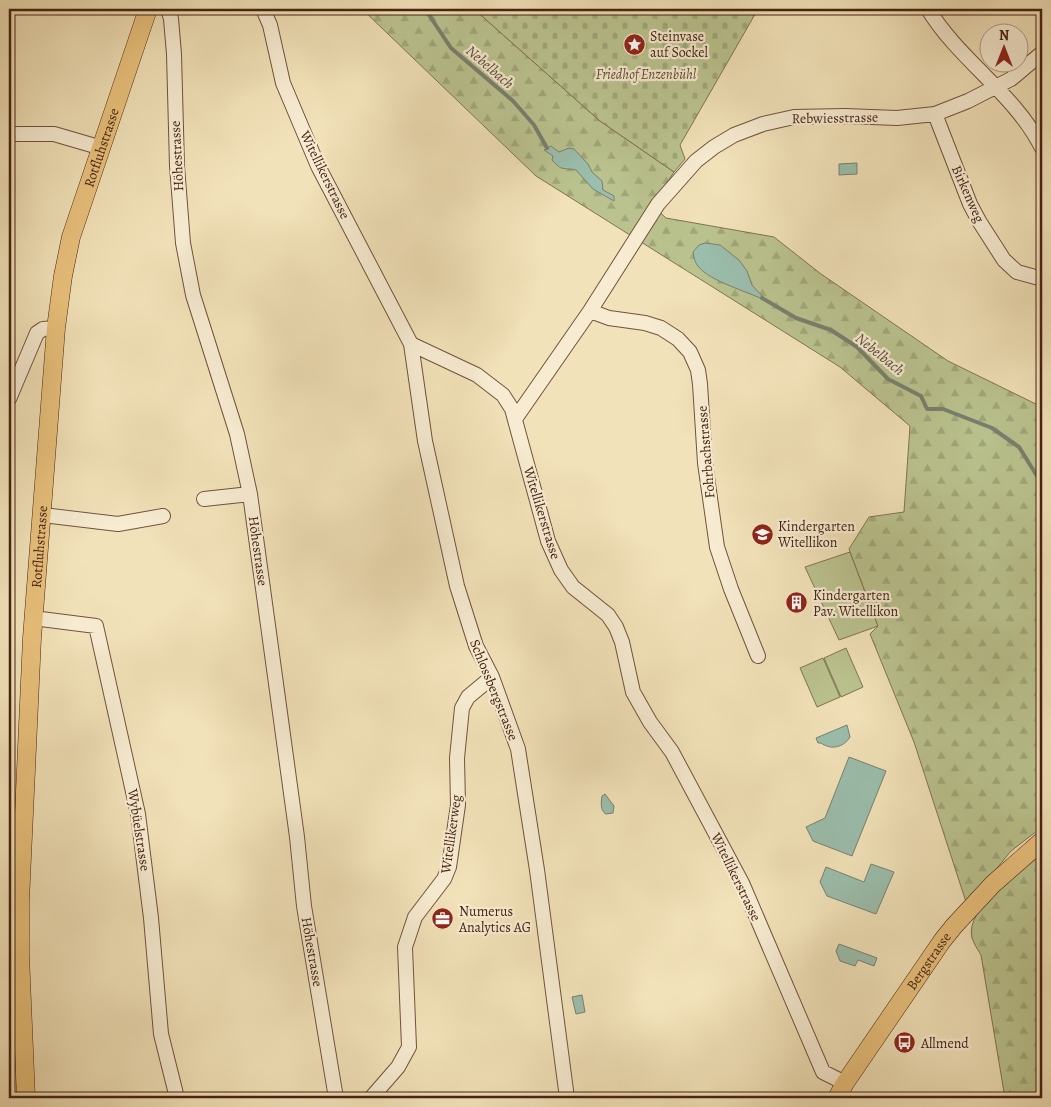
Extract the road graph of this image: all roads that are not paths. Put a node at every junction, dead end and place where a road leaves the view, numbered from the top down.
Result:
1 (148, 9) edge
2 (168, 9) edge
3 (263, 9) edge
4 (928, 9) edge
5 (1042, 53) edge
6 (994, 86) junction
7 (935, 114) junction
8 (9, 134) edge
9 (102, 148) junction
10 (1042, 148) edge
11 (1039, 278) dead end
12 (590, 311) junction
13 (56, 328) junction
14 (411, 344) junction
15 (9, 399) edge
16 (515, 419) junction
17 (250, 494) junction
18 (204, 499) dead end
19 (43, 515) junction
20 (163, 516) dead end
21 (33, 618) junction
22 (758, 656) dead end
23 (492, 677) junction
24 (1042, 841) edge
25 (845, 1083) junction
26 (26, 1098) edge
27 (177, 1098) edge
28 (336, 1098) edge
29 (370, 1098) edge
30 (567, 1098) edge
31 (836, 1098) edge

1 - 9 main road, Rotfluhstrasse
2 - 17 street, Höhestrasse
3 - 14 street, Witellikerstrasse
4 - 6 street
5 - 6 street, Rebwiesstrasse
6 - 7 street, Rebwiesstrasse
6 - 10 street
7 - 11 street, Birkenweg
7 - 12 street, Rebwiesstrasse
8 - 9 street
9 - 13 main road, Rotfluhstrasse
12 - 16 street, Rebwiesstrasse
12 - 22 street, Fohrbachstrasse
13 - 15 street
13 - 19 main road, Rotfluhstrasse
14 - 16 street, Witellikerstrasse
14 - 23 street, Schlossbergstrasse
16 - 25 street, Witellikerstrasse
17 - 18 street
17 - 28 street, Höhestrasse
19 - 20 street
19 - 21 main road, Rotfluhstrasse
21 - 26 main road, Rotfluhstrasse
21 - 27 street, Wybüelstrasse
23 - 29 street, Witellikerweg
23 - 30 street, Schlossbergstrasse
24 - 25 main road, Bergstrasse
25 - 31 main road, Bergstrasse

